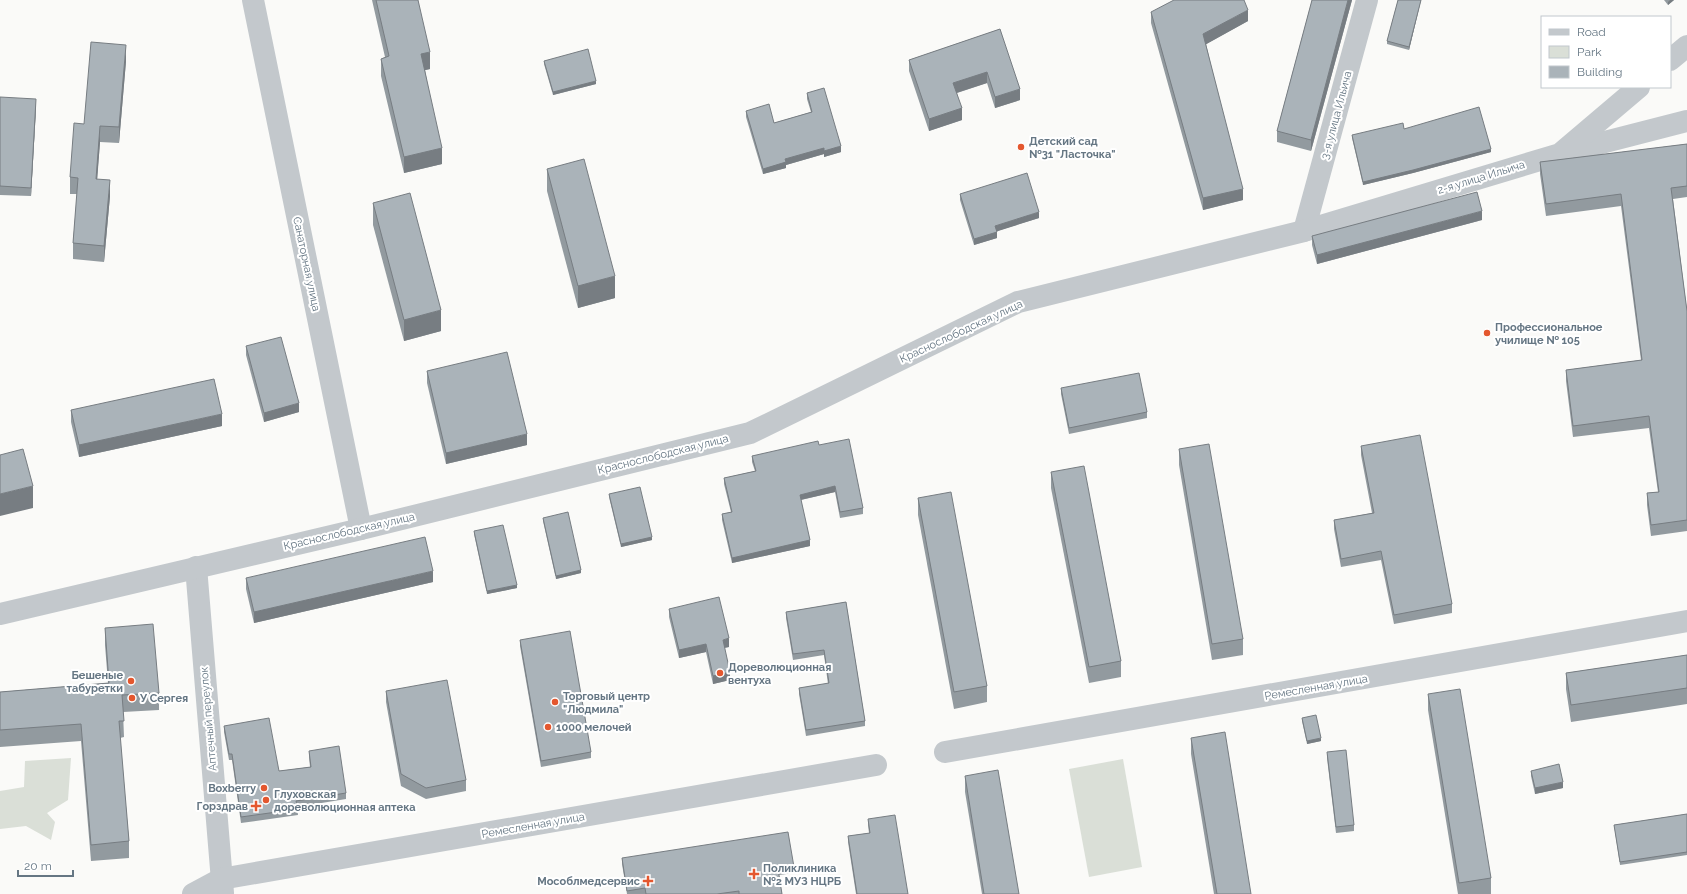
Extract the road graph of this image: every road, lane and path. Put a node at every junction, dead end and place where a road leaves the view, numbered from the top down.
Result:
1 (253, 0) edge
2 (1367, 0) edge
3 (1687, 46) edge
4 (1671, 59) edge
5 (1638, 88) edge
6 (1687, 121) edge
7 (1560, 154) junction
8 (1304, 231) junction
9 (361, 529) junction
10 (196, 567) junction
11 (0, 614) edge
12 (1687, 621) edge
13 (945, 752) dead end
14 (876, 765) dead end
15 (222, 887) edge
16 (193, 894) edge

1 - 9 street, Санаторная улица
2 - 8 street, 3-я улица Ильича
3 - 4 street
5 - 7 street, 2-я улица Ильича
6 - 7 street
7 - 8 street, 2-я улица Ильича
8 - 9 street, Краснослободская улица
9 - 10 street, Краснослободская улица
10 - 11 street, Краснослободская улица
10 - 15 street, Аптечный переулок
12 - 13 street, Ремесленная улица
14 - 15 street, Ремесленная улица
15 - 16 street, Ремесленная улица

